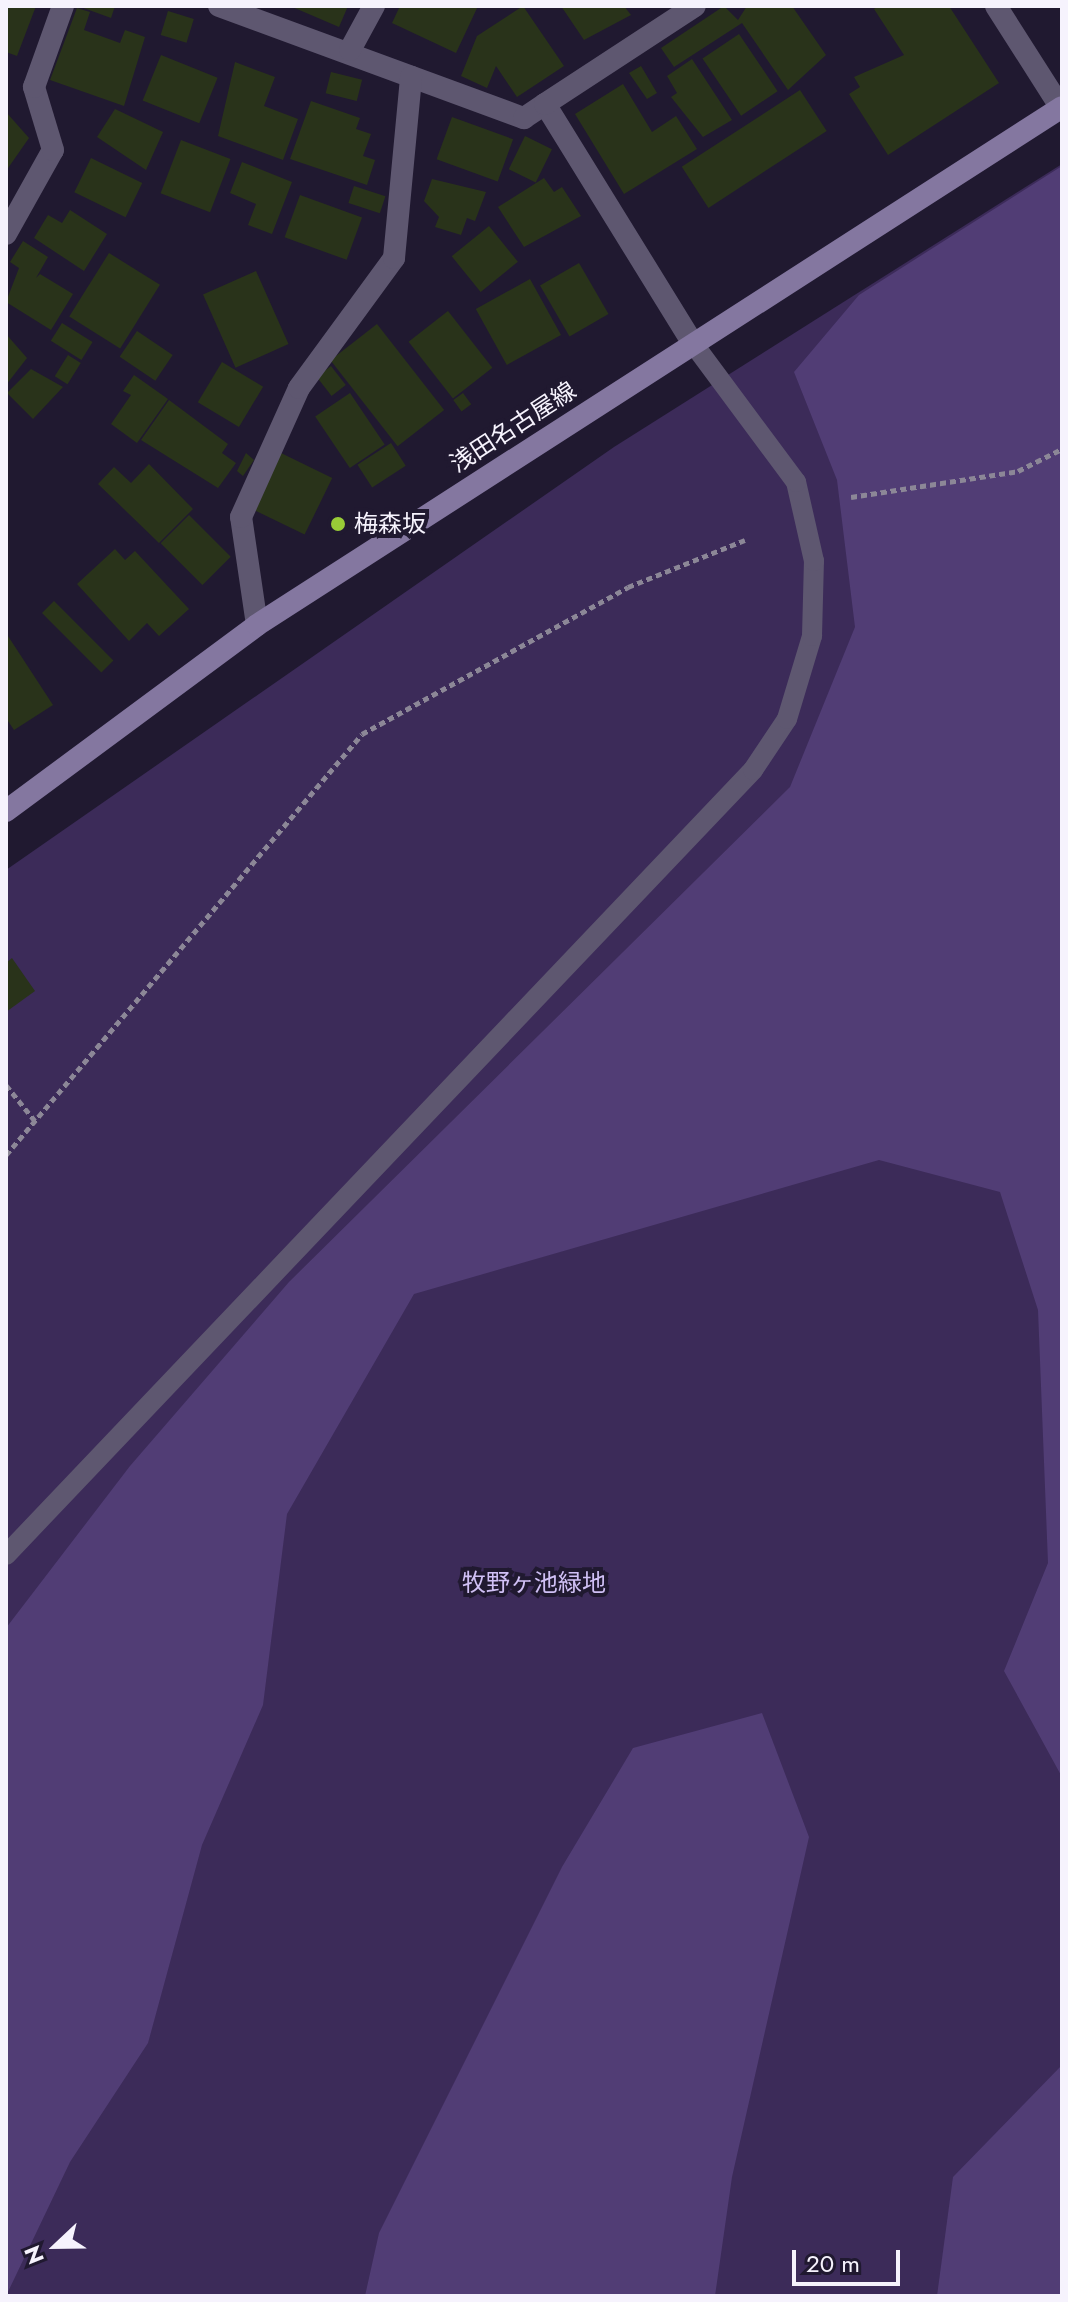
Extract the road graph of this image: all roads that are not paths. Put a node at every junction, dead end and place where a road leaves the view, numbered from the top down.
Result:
1 (63, 6) edge
2 (219, 6) edge
3 (374, 6) edge
4 (695, 6) edge
5 (996, 6) edge
6 (350, 50) junction
7 (411, 77) junction
8 (545, 104) junction
9 (1061, 108) edge
10 (6, 234) edge
11 (692, 342) junction
12 (257, 625) junction
13 (6, 811) edge
14 (6, 1555) edge

1 - 10 street
2 - 6 street
3 - 6 street
4 - 8 street
5 - 9 street
6 - 7 street
7 - 8 street
7 - 12 street
8 - 11 street
9 - 11 main road, 浅田名古屋線
11 - 12 main road, 浅田名古屋線
11 - 14 lane
12 - 13 main road, 浅田名古屋線

